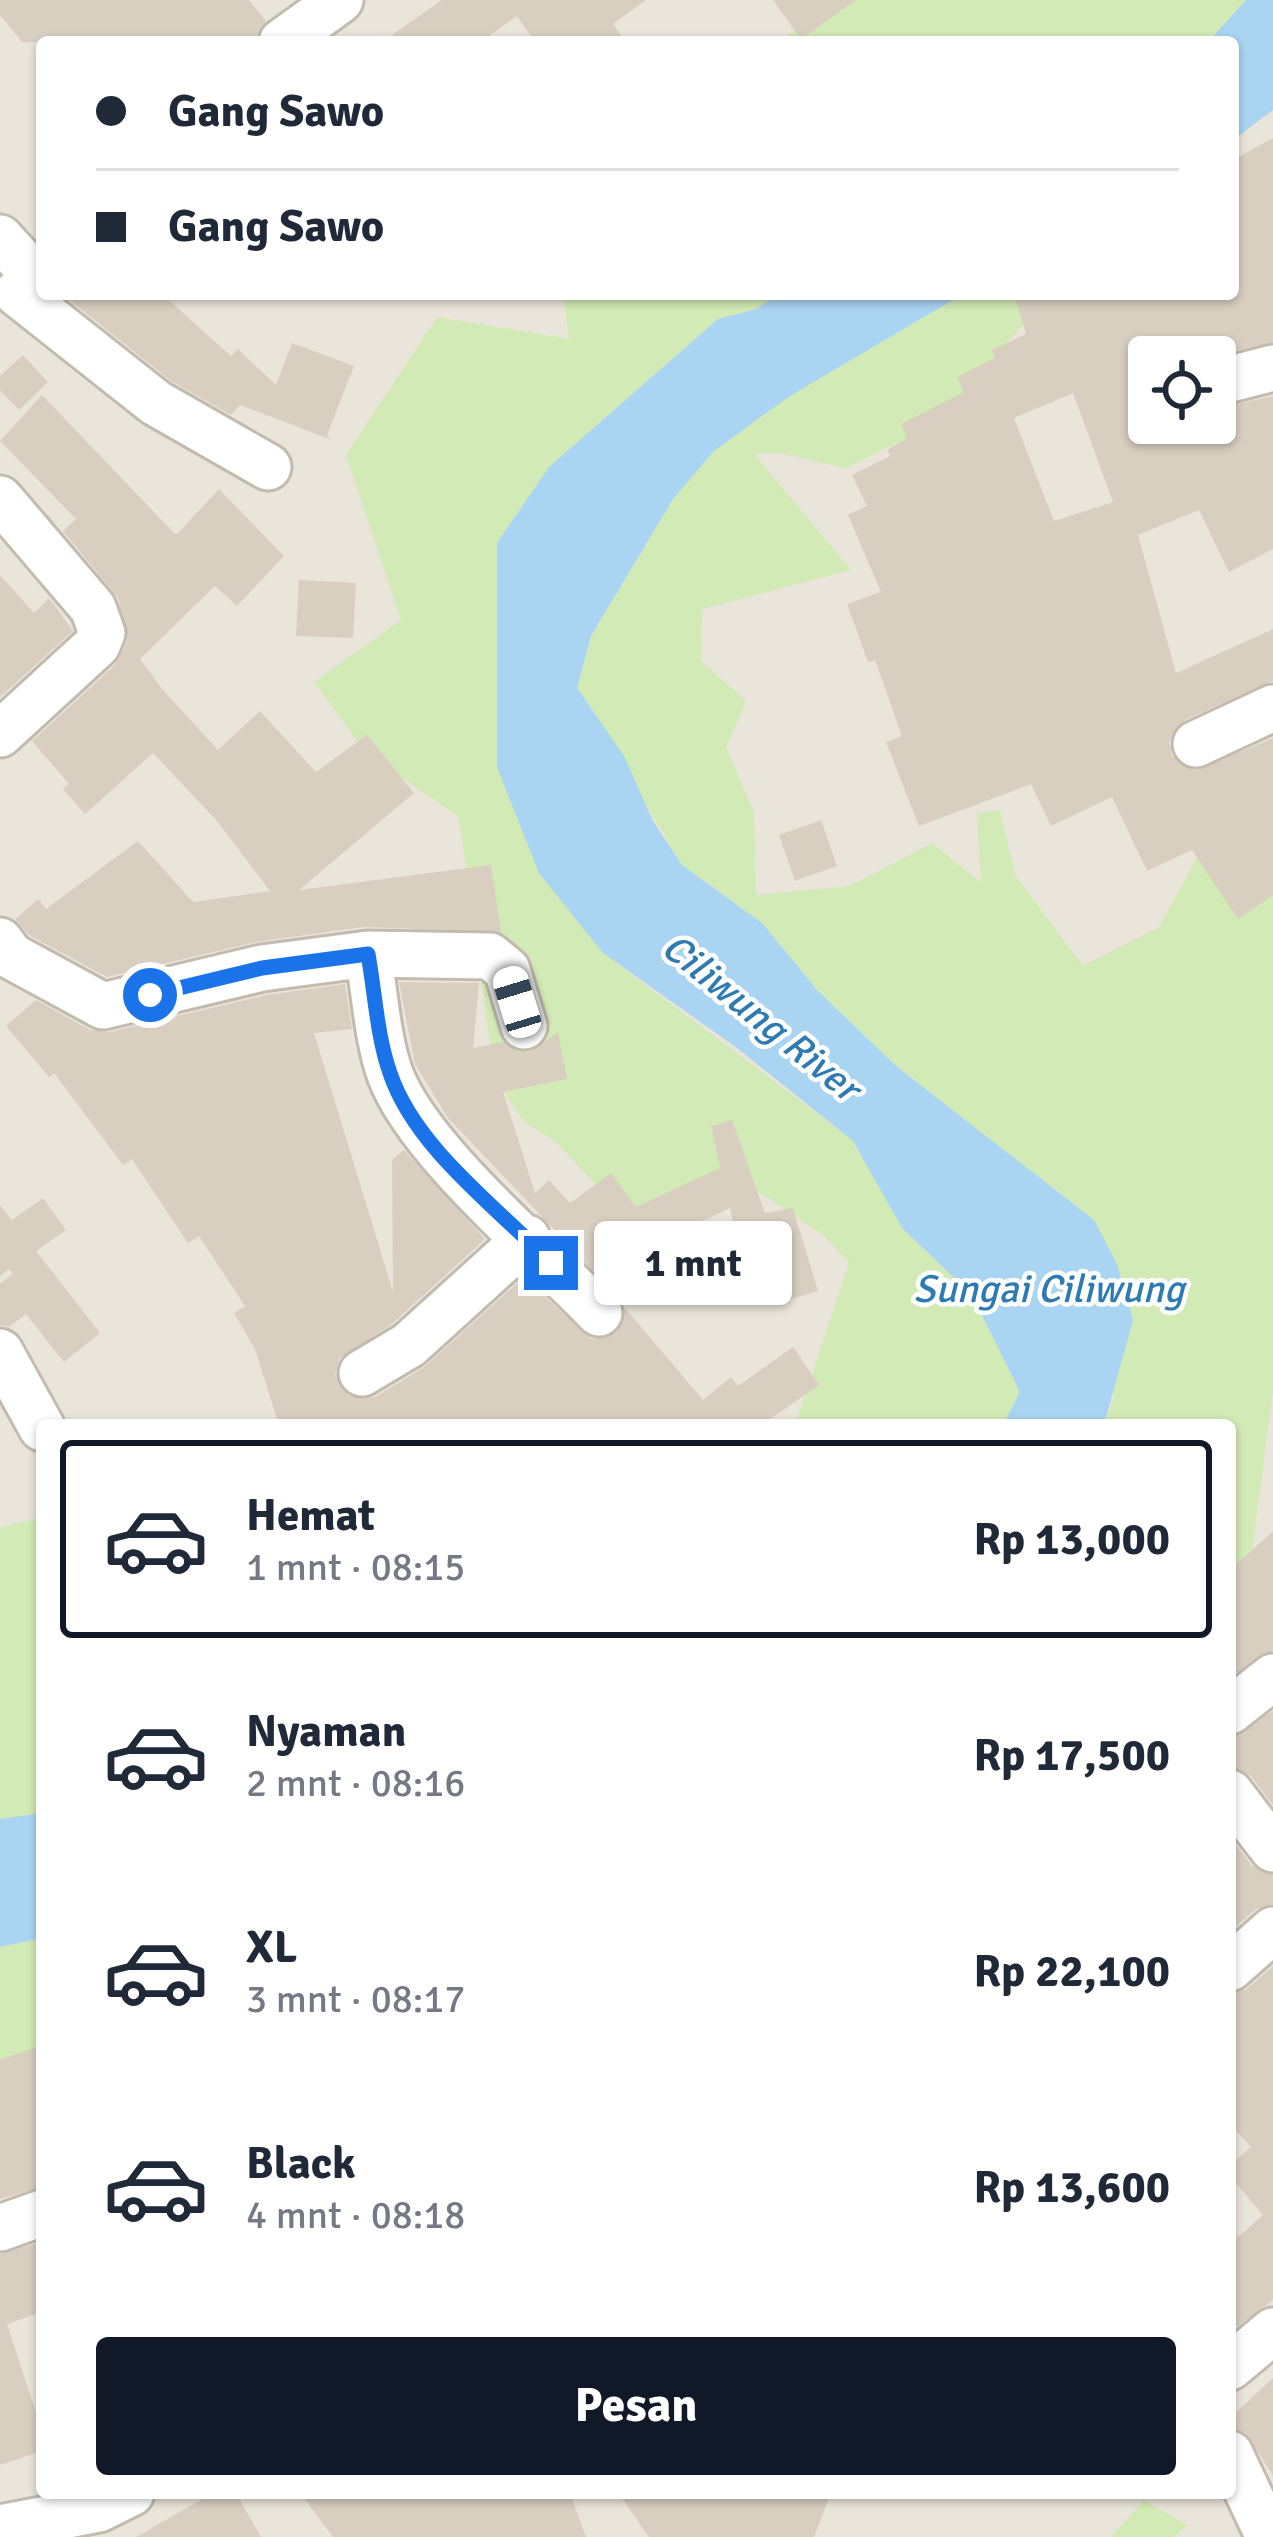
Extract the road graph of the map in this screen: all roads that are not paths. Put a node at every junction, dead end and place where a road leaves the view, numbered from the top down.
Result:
1 (340, 0) edge
2 (290, 36) edge
3 (0, 238) edge
4 (23, 285) edge
5 (40, 300) edge
6 (1273, 368) edge
7 (1236, 378) edge
8 (268, 467) dead end
9 (0, 499) edge
10 (1273, 708) edge
11 (0, 734) edge
12 (1196, 744) dead end
13 (368, 954) junction
14 (4, 955) edge
15 (524, 1026) dead end
16 (527, 1238) junction
17 (599, 1313) dead end
18 (0, 1352) edge
19 (362, 1373) dead end
20 (37, 1419) edge
21 (1273, 1677) edge
22 (1236, 1707) edge
23 (1236, 1801) edge
24 (1273, 1849) edge
25 (1273, 1930) edge
26 (1236, 1963) edge
27 (36, 2214) edge
28 (0, 2228) edge
29 (1273, 2331) edge
30 (1236, 2362) edge
31 (1236, 2467) edge
32 (119, 2499) edge
33 (0, 2528) edge
34 (1269, 2537) edge

1 - 2 street
3 - 4 street
5 - 8 street
6 - 7 street
9 - 11 street
10 - 12 street
13 - 14 street
13 - 15 street
13 - 16 street
16 - 17 street
16 - 19 street
18 - 20 street
21 - 22 street
23 - 24 street
25 - 26 street
27 - 28 street
29 - 30 street
31 - 34 street
32 - 33 street

